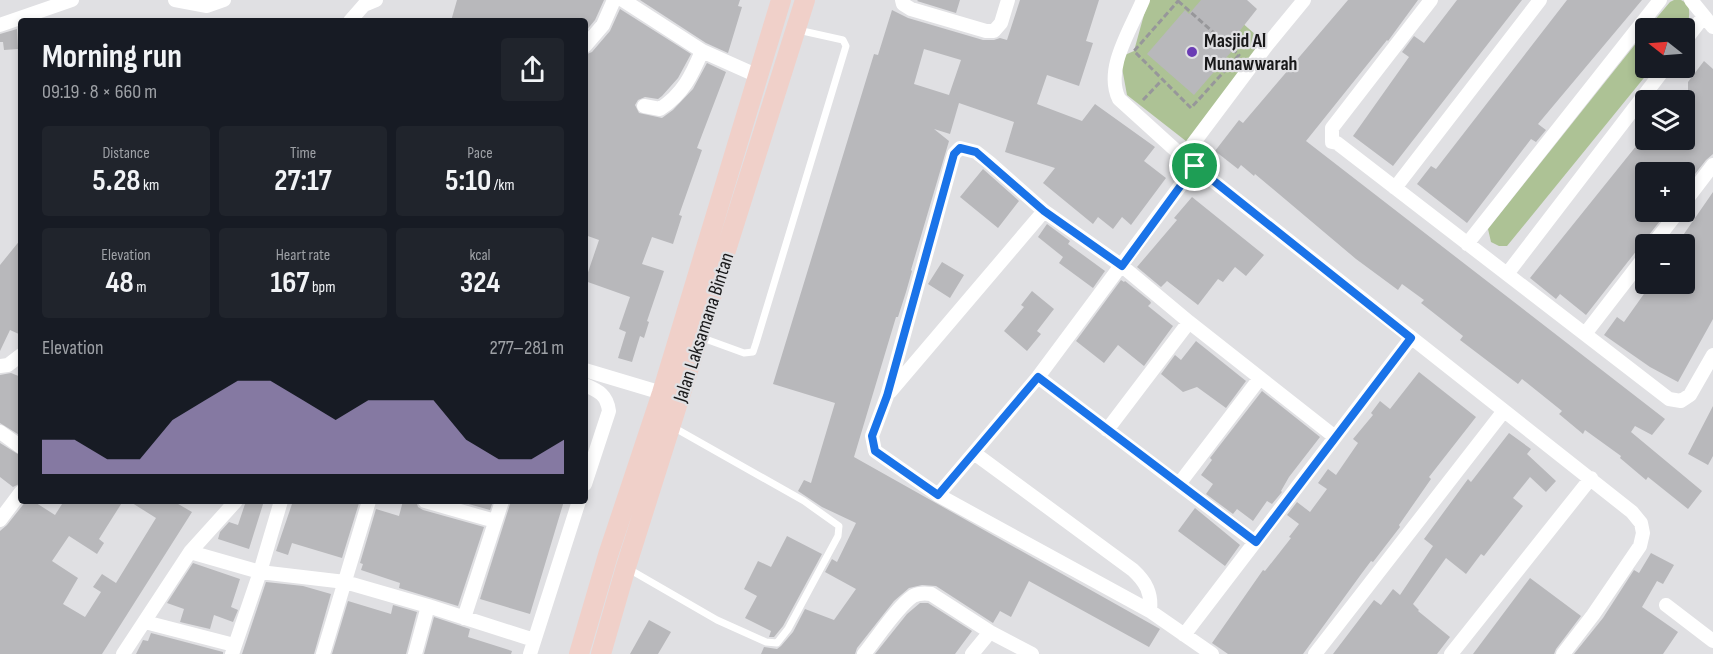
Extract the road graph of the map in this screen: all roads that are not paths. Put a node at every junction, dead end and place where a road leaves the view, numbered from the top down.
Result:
1 (72, 0) edge
2 (175, 0) edge
3 (224, 0) edge
4 (614, 0) edge
5 (623, 0) edge
6 (781, 0) edge
7 (806, 0) edge
8 (903, 0) edge
9 (1008, 0) edge
10 (1143, 0) edge
11 (1304, 0) edge
12 (1431, 0) edge
13 (1540, 0) edge
14 (1660, 0) edge
15 (1691, 0) edge
16 (367, 2) edge
17 (20, 18) edge
18 (353, 18) edge
19 (18, 19) edge
20 (1708, 22) edge
21 (0, 25) edge
22 (797, 29) junction
23 (1695, 33) edge
24 (588, 42) edge
25 (702, 51) junction
26 (758, 76) junction
27 (1657, 78) edge
28 (644, 106) dead end
29 (1189, 161) junction
30 (1713, 165) edge
31 (1395, 188) junction
32 (1695, 189) edge
33 (1044, 211) junction
34 (1670, 222) edge
35 (1661, 234) edge
36 (1467, 244) junction
37 (706, 250) junction
38 (726, 256) junction
39 (1122, 266) junction
40 (1635, 269) edge
41 (1507, 274) junction
42 (1189, 322) junction
43 (1585, 334) junction
44 (700, 337) junction
45 (1411, 338) junction
46 (1713, 355) edge
47 (18, 357) edge
48 (0, 366) edge
49 (588, 371) edge
50 (1038, 377) junction
51 (1260, 378) junction
52 (588, 386) edge
53 (662, 393) junction
54 (887, 396) junction
55 (1503, 412) junction
56 (670, 426) junction
57 (1107, 430) junction
58 (0, 432) edge
59 (1335, 437) junction
60 (18, 445) edge
61 (974, 453) junction
62 (588, 475) edge
63 (1592, 478) junction
64 (1179, 484) junction
65 (938, 495) junction
66 (18, 496) edge
67 (233, 504) edge
68 (280, 504) edge
69 (368, 504) edge
70 (436, 504) edge
71 (501, 504) edge
72 (578, 504) edge
73 (0, 520) edge
74 (495, 521) junction
75 (1256, 542) junction
76 (189, 552) junction
77 (626, 567) junction
78 (260, 572) junction
79 (345, 582) junction
80 (1666, 605) dead end
81 (428, 606) junction
82 (1150, 611) junction
83 (464, 618) junction
84 (145, 622) junction
85 (990, 632) junction
86 (1184, 634) junction
87 (1713, 641) edge
88 (532, 647) edge
89 (233, 650) edge
90 (123, 654) edge
91 (323, 654) edge
92 (415, 654) edge
93 (579, 654) edge
94 (601, 654) edge
95 (864, 654) edge
96 (972, 654) edge
97 (1032, 654) edge
98 (1212, 654) edge
99 (1315, 654) edge
100 (1451, 654) edge
101 (1563, 654) edge

1 - 17 street
2 - 3 street
4 - 24 street
5 - 25 street
6 - 26 main road, Jalan Laksamana Bintan
7 - 22 main road, Jalan Laksamana Bintan
8 - 9 street
10 - 29 street
11 - 29 street
12 - 31 street
13 - 31 street
14 - 36 street
15 - 20 street
16 - 18 street
19 - 21 street
20 - 23 street
22 - 38 main road, Jalan Laksamana Bintan
22 - 44 lane
25 - 26 street
25 - 28 street
26 - 37 main road, Jalan Laksamana Bintan
27 - 41 street
29 - 39 street
29 - 45 street
30 - 32 street
31 - 36 street
33 - 39 street
33 - 54 street
33 - 54 street
34 - 35 street
36 - 41 street
37 - 38 main road
37 - 53 main road, Jalan Laksamana Bintan
38 - 44 main road, Jalan Laksamana Bintan
39 - 42 street
39 - 50 street
40 - 43 street
41 - 43 street
42 - 51 street
42 - 57 street
43 - 46 street
44 - 56 main road, Jalan Laksamana Bintan
45 - 55 street
45 - 59 street
47 - 48 street
49 - 53 street
50 - 57 street
50 - 61 street
51 - 59 street
51 - 64 street
52 - 62 street
53 - 93 main road, Jalan Laksamana Bintan
54 - 65 street
55 - 63 street
55 - 99 street
56 - 77 main road, Jalan Laksamana Bintan
56 - 77 lane
57 - 64 street
58 - 60 street
59 - 75 street
61 - 65 street
61 - 82 street
63 - 100 street
63 - 101 street
64 - 75 street
65 - 82 street
66 - 73 street
67 - 76 street
68 - 78 street
69 - 79 street
70 - 74 street
71 - 74 street
72 - 88 street
74 - 83 street
75 - 86 street
76 - 78 street
76 - 84 street
77 - 94 main road, Jalan Laksamana Bintan
78 - 79 street
78 - 89 street
79 - 81 street
79 - 91 street
80 - 87 street
81 - 83 street
81 - 92 street
82 - 86 street
83 - 88 street
84 - 89 street
84 - 90 street
85 - 95 street
85 - 96 street
85 - 97 street
86 - 98 street

